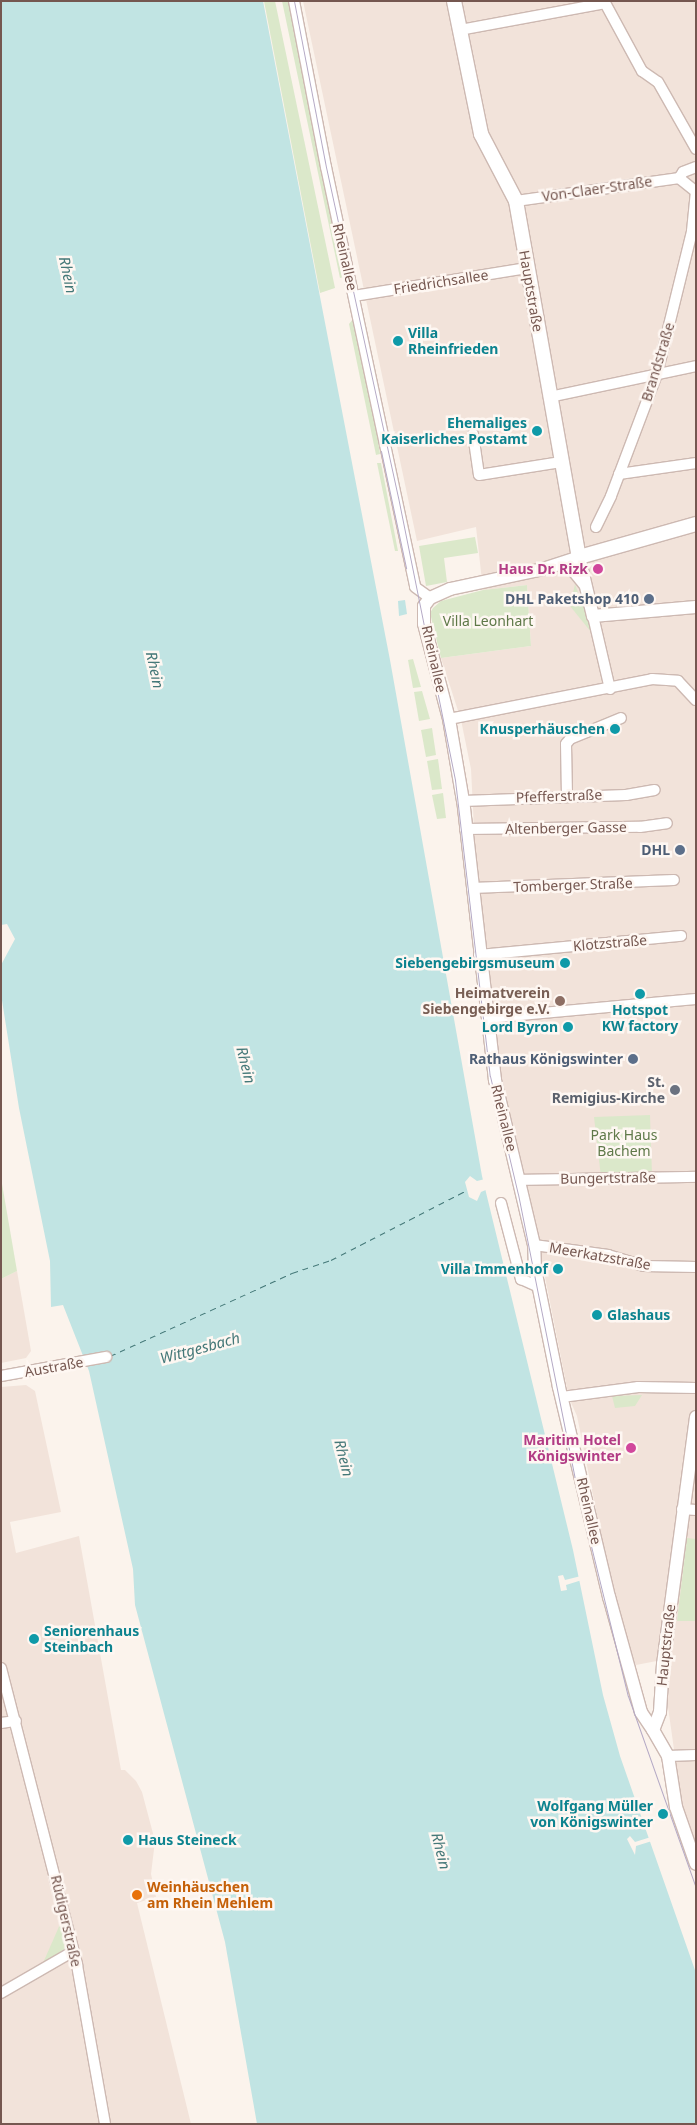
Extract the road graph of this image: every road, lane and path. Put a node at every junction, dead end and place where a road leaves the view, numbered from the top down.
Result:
1 (294, 1) edge
2 (454, 1) edge
3 (605, 2) edge
4 (460, 30) junction
5 (696, 149) edge
6 (696, 167) edge
7 (679, 178) junction
8 (696, 191) edge
9 (516, 201) junction
10 (527, 268) junction
11 (354, 296) junction
12 (696, 366) edge
13 (657, 374) junction
14 (550, 397) junction
15 (473, 434) dead end
16 (561, 462) junction
17 (696, 463) edge
18 (619, 474) junction
19 (696, 524) edge
20 (596, 527) dead end
21 (575, 536) junction
22 (607, 547) junction
23 (579, 557) junction
24 (557, 565) junction
25 (586, 588) junction
26 (430, 598) junction
27 (696, 606) edge
28 (593, 616) junction
29 (610, 689) junction
30 (696, 700) edge
31 (621, 718) dead end
32 (449, 719) junction
33 (655, 790) dead end
34 (567, 796) junction
35 (463, 801) junction
36 (667, 823) dead end
37 (465, 829) junction
38 (674, 880) dead end
39 (472, 888) junction
40 (681, 936) dead end
41 (479, 955) junction
42 (696, 999) edge
43 (487, 1018) junction
44 (696, 1177) edge
45 (519, 1180) junction
46 (501, 1203) dead end
47 (534, 1245) junction
48 (516, 1263) junction
49 (696, 1267) edge
50 (535, 1269) junction
51 (539, 1287) junction
52 (106, 1357) dead end
53 (1, 1376) edge
54 (696, 1388) edge
55 (562, 1397) junction
56 (696, 1417) edge
57 (682, 1509) junction
58 (696, 1510) edge
59 (1, 1668) edge
60 (16, 1721) junction
61 (1, 1723) edge
62 (653, 1730) junction
63 (696, 1755) edge
64 (668, 1756) junction
65 (696, 1864) edge
66 (72, 1952) junction
67 (1, 1993) edge
68 (105, 2124) edge

1 - 11 street, Rheinallee
2 - 4 main road, Hauptstraße
3 - 4 street
3 - 5 street
4 - 9 main road, Hauptstraße
6 - 7 street, Von-Claer-Straße
7 - 8 street
7 - 9 street, Von-Claer-Straße
8 - 13 street, Brandstraße
9 - 10 main road, Hauptstraße
10 - 11 street, Friedrichsallee
10 - 14 main road, Hauptstraße
11 - 26 street, Rheinallee
12 - 13 street
13 - 14 street
13 - 18 street, Brandstraße
14 - 16 main road, Hauptstraße
15 - 16 street
16 - 21 main road, Hauptstraße
17 - 18 street
18 - 20 street, Brandstraße
19 - 22 main road
21 - 22 main road
21 - 23 main road, Hauptstraße
22 - 23 main road
23 - 24 street
23 - 25 street, Hauptstraße
24 - 25 street, Hauptstraße
24 - 26 street
25 - 28 street, Hauptstraße
26 - 32 street, Rheinallee
27 - 28 street
28 - 29 street, Hauptstraße
29 - 30 street
29 - 32 street
31 - 34 street
32 - 35 street, Rheinallee
33 - 34 street, Pfefferstraße
34 - 35 street, Pfefferstraße
35 - 37 street, Rheinallee
36 - 37 street, Altenberger Gasse
37 - 39 street, Rheinallee
38 - 39 street, Tomberger Straße
39 - 41 street, Rheinallee
40 - 41 street, Klotzstraße
41 - 43 street, Rheinallee
42 - 43 street
43 - 45 street, Rheinallee
44 - 45 street, Bungertstraße
45 - 47 street, Rheinallee
46 - 48 street
47 - 49 street, Meerkatzstraße
47 - 50 street, Rheinallee
48 - 50 street
48 - 51 street
50 - 51 street, Rheinallee
51 - 55 street, Rheinallee
52 - 53 street, Austraße
54 - 55 street
55 - 62 street, Rheinallee
56 - 57 street, Hauptstraße
57 - 58 street
57 - 62 street, Hauptstraße
59 - 60 street, Rüdigerstraße
60 - 61 street
60 - 66 street, Rüdigerstraße
62 - 64 street
63 - 64 street
64 - 65 street
66 - 67 street
66 - 68 street, Rüdigerstraße

